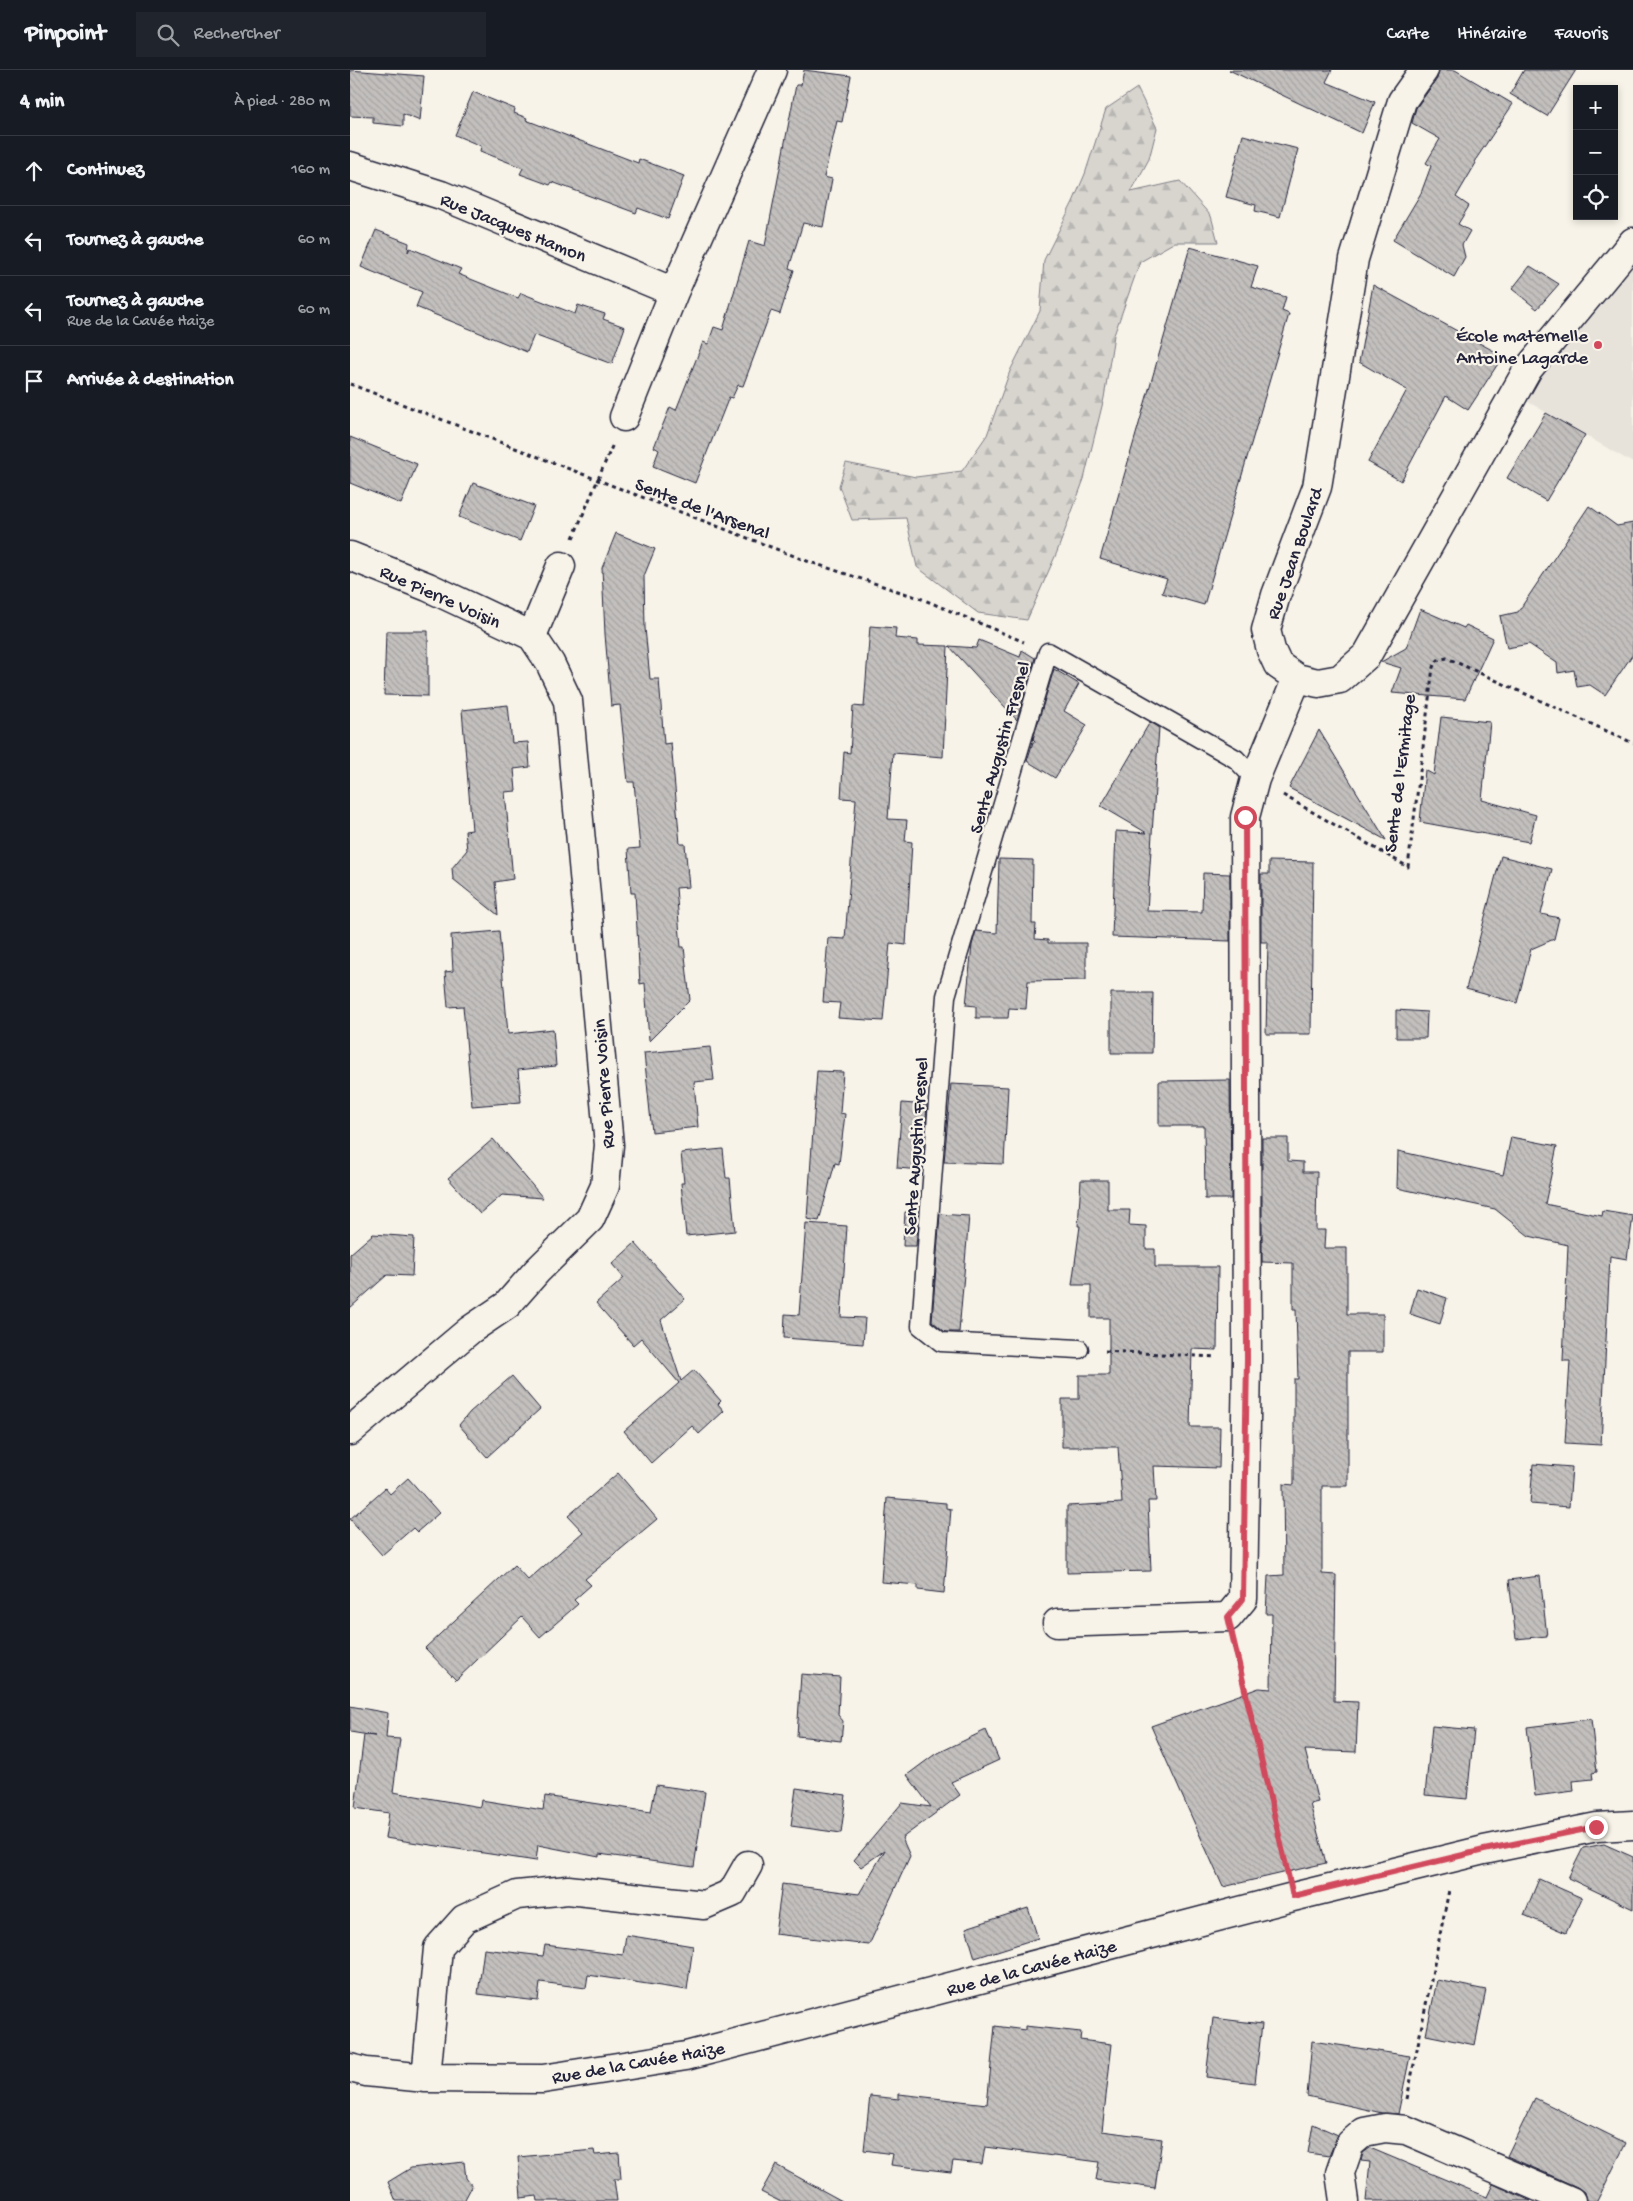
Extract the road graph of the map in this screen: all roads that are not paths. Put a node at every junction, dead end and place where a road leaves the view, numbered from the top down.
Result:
1 (772, 70) edge
2 (1424, 70) edge
3 (350, 166) edge
4 (1633, 242) edge
5 (674, 292) junction
6 (624, 417) road end
7 (350, 556) edge
8 (561, 566) road end
9 (532, 636) junction
10 (1297, 678) junction
11 (1255, 779) junction
12 (1079, 1349) road end
13 (350, 1431) edge
14 (1057, 1623) dead end
15 (1633, 1825) edge
16 (748, 1865) dead end
17 (350, 2068) edge
18 (426, 2078) junction
19 (1344, 2201) edge
20 (1572, 2201) edge

1 - 5 street
2 - 10 street, Rue Jean Boulard
3 - 5 street, Rue Jacques Hamon
4 - 10 street, Rue Jean Boulard
5 - 6 street
7 - 9 street, Rue Pierre Voisin
8 - 9 street
9 - 13 street, Rue Pierre Voisin
10 - 11 street
11 - 12 lane, Sente Augustin Fresnel
11 - 14 street
15 - 18 street, Rue de la Cavée Haize
16 - 18 street
17 - 18 street, Rue de la Cavée Haize
19 - 20 street

